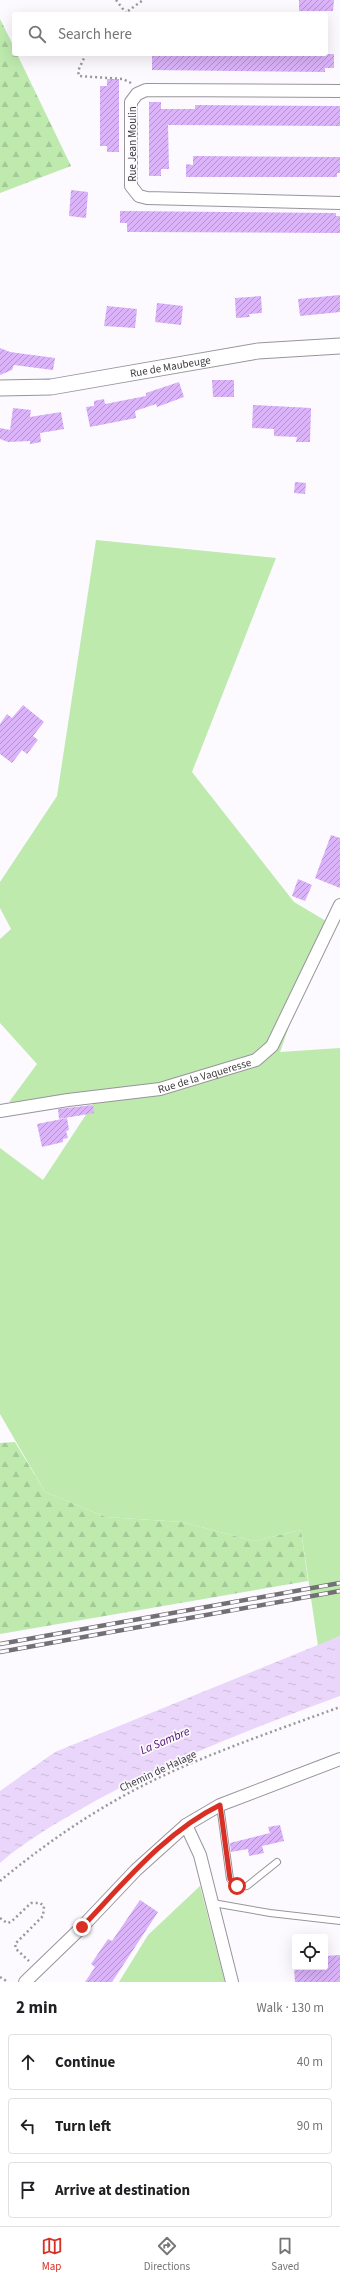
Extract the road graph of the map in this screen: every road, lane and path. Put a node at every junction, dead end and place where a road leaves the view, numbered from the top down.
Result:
1 (116, 0) edge
2 (143, 0) edge
3 (124, 12) edge
4 (126, 12) edge
5 (85, 56) edge
6 (146, 90) junction
7 (340, 91) edge
8 (340, 203) edge
9 (340, 346) edge
10 (0, 388) edge
11 (340, 905) edge
12 (0, 1111) edge
13 (340, 1707) edge
14 (340, 1759) edge
15 (220, 1805) junction
16 (186, 1825) junction
17 (278, 1862) dead end
18 (0, 1881) edge
19 (214, 1902) junction
20 (0, 1918) edge
21 (340, 1921) edge
22 (39, 1969) junction
23 (0, 1973) edge
24 (1, 1977) edge
25 (8, 1982) edge
26 (25, 1982) edge
27 (232, 1982) edge

1 - 3 path
2 - 4 path
5 - 6 path
6 - 7 street
6 - 8 street, Rue Jean Moulin
9 - 10 street, Rue de Maubeuge
11 - 12 street, Rue de la Vaqueresse
13 - 18 path, Chemin de Halage
14 - 15 street
15 - 16 street
15 - 17 lane
16 - 19 street
16 - 22 street
19 - 21 lane
19 - 27 street
20 - 22 path
22 - 26 street
23 - 24 path
24 - 25 path

